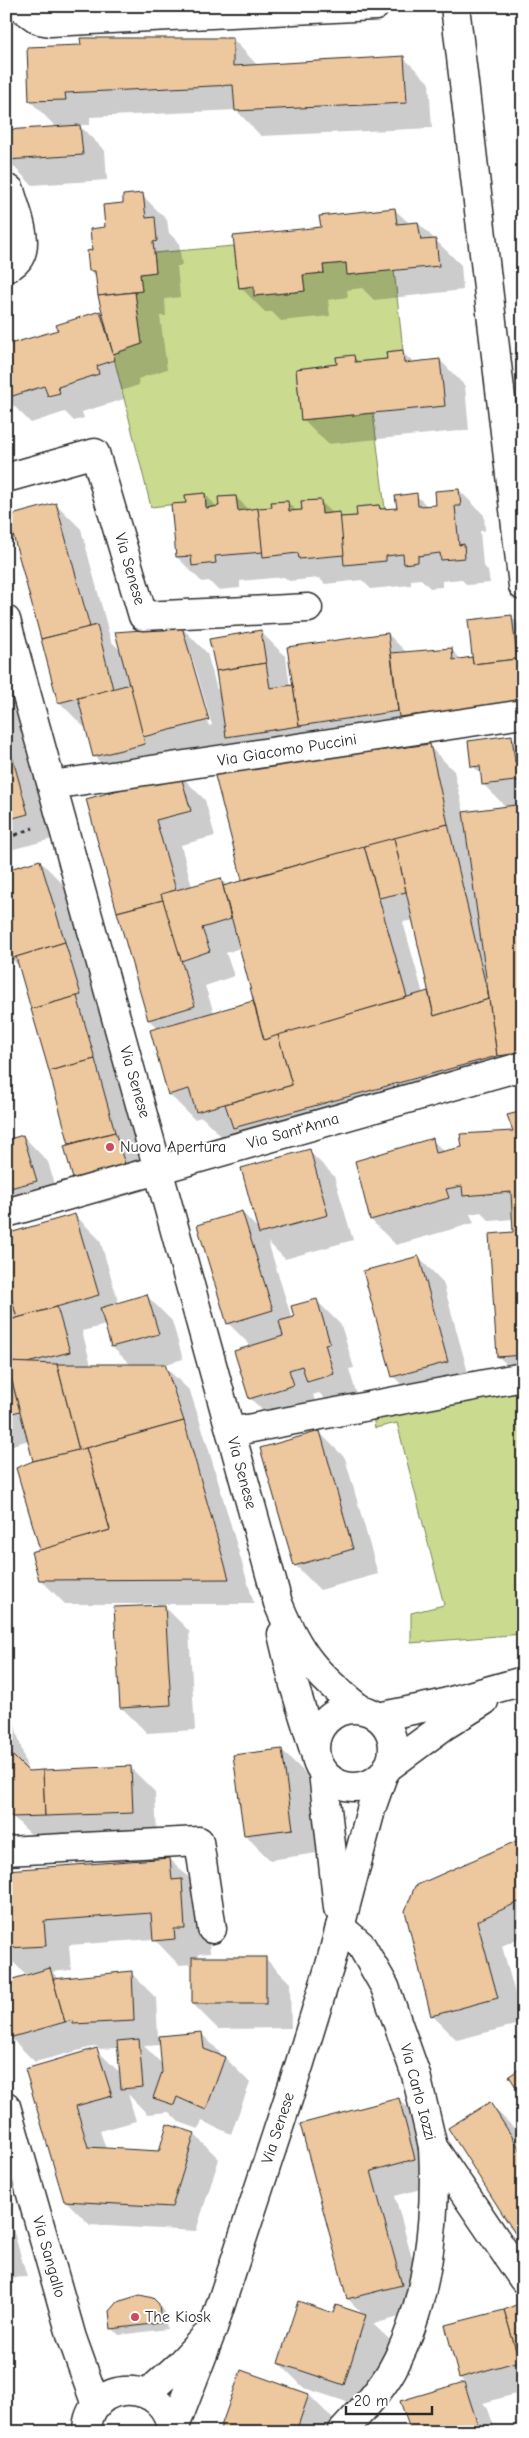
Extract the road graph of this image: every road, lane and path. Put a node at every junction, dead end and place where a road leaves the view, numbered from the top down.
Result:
1 (19, 6) edge
2 (375, 6) edge
3 (455, 6) edge
4 (10, 190) dead end
5 (6, 268) edge
6 (6, 478) edge
7 (523, 586) edge
8 (308, 608) dead end
9 (6, 620) edge
10 (523, 714) edge
11 (52, 785) junction
12 (523, 1066) edge
13 (160, 1169) junction
14 (6, 1213) edge
15 (523, 1376) edge
16 (231, 1432) junction
17 (278, 1603) junction
18 (514, 1685) edge
19 (369, 1713) junction
20 (319, 1762) junction
21 (385, 1772) junction
22 (6, 1851) edge
23 (340, 1927) junction
24 (212, 1929) dead end
25 (6, 2106) edge
26 (433, 2147) junction
27 (523, 2279) edge
28 (213, 2328) junction
29 (146, 2394) junction
30 (96, 2405) junction
31 (87, 2432) edge
32 (172, 2432) edge
33 (342, 2432) edge

1 - 2 street
3 - 7 street
4 - 5 street
6 - 8 street, Via Senese
9 - 11 street, Via Senese
10 - 11 street, Via Giacomo Puccini
11 - 13 street, Via Senese
12 - 13 street, Via Sant'Anna
13 - 14 street, Via Sant'Anna
13 - 16 street, Via Senese
15 - 16 street
16 - 17 street, Via Senese
17 - 19 street, Via Senese
17 - 20 street, Via Senese
18 - 19 street
18 - 21 street
19 - 20 street
19 - 21 street
20 - 21 street
20 - 23 street, Via Senese
21 - 23 street, Via Senese
22 - 24 street
23 - 26 street, Via Carlo Iozzi
23 - 28 street, Via Senese
25 - 30 street, Via Sangallo
26 - 27 street, Via Carlo Iozzi
26 - 33 street
28 - 29 street, Via Senese
28 - 32 street, Via Senese
29 - 30 street
29 - 32 street, Via Senese
30 - 31 street

